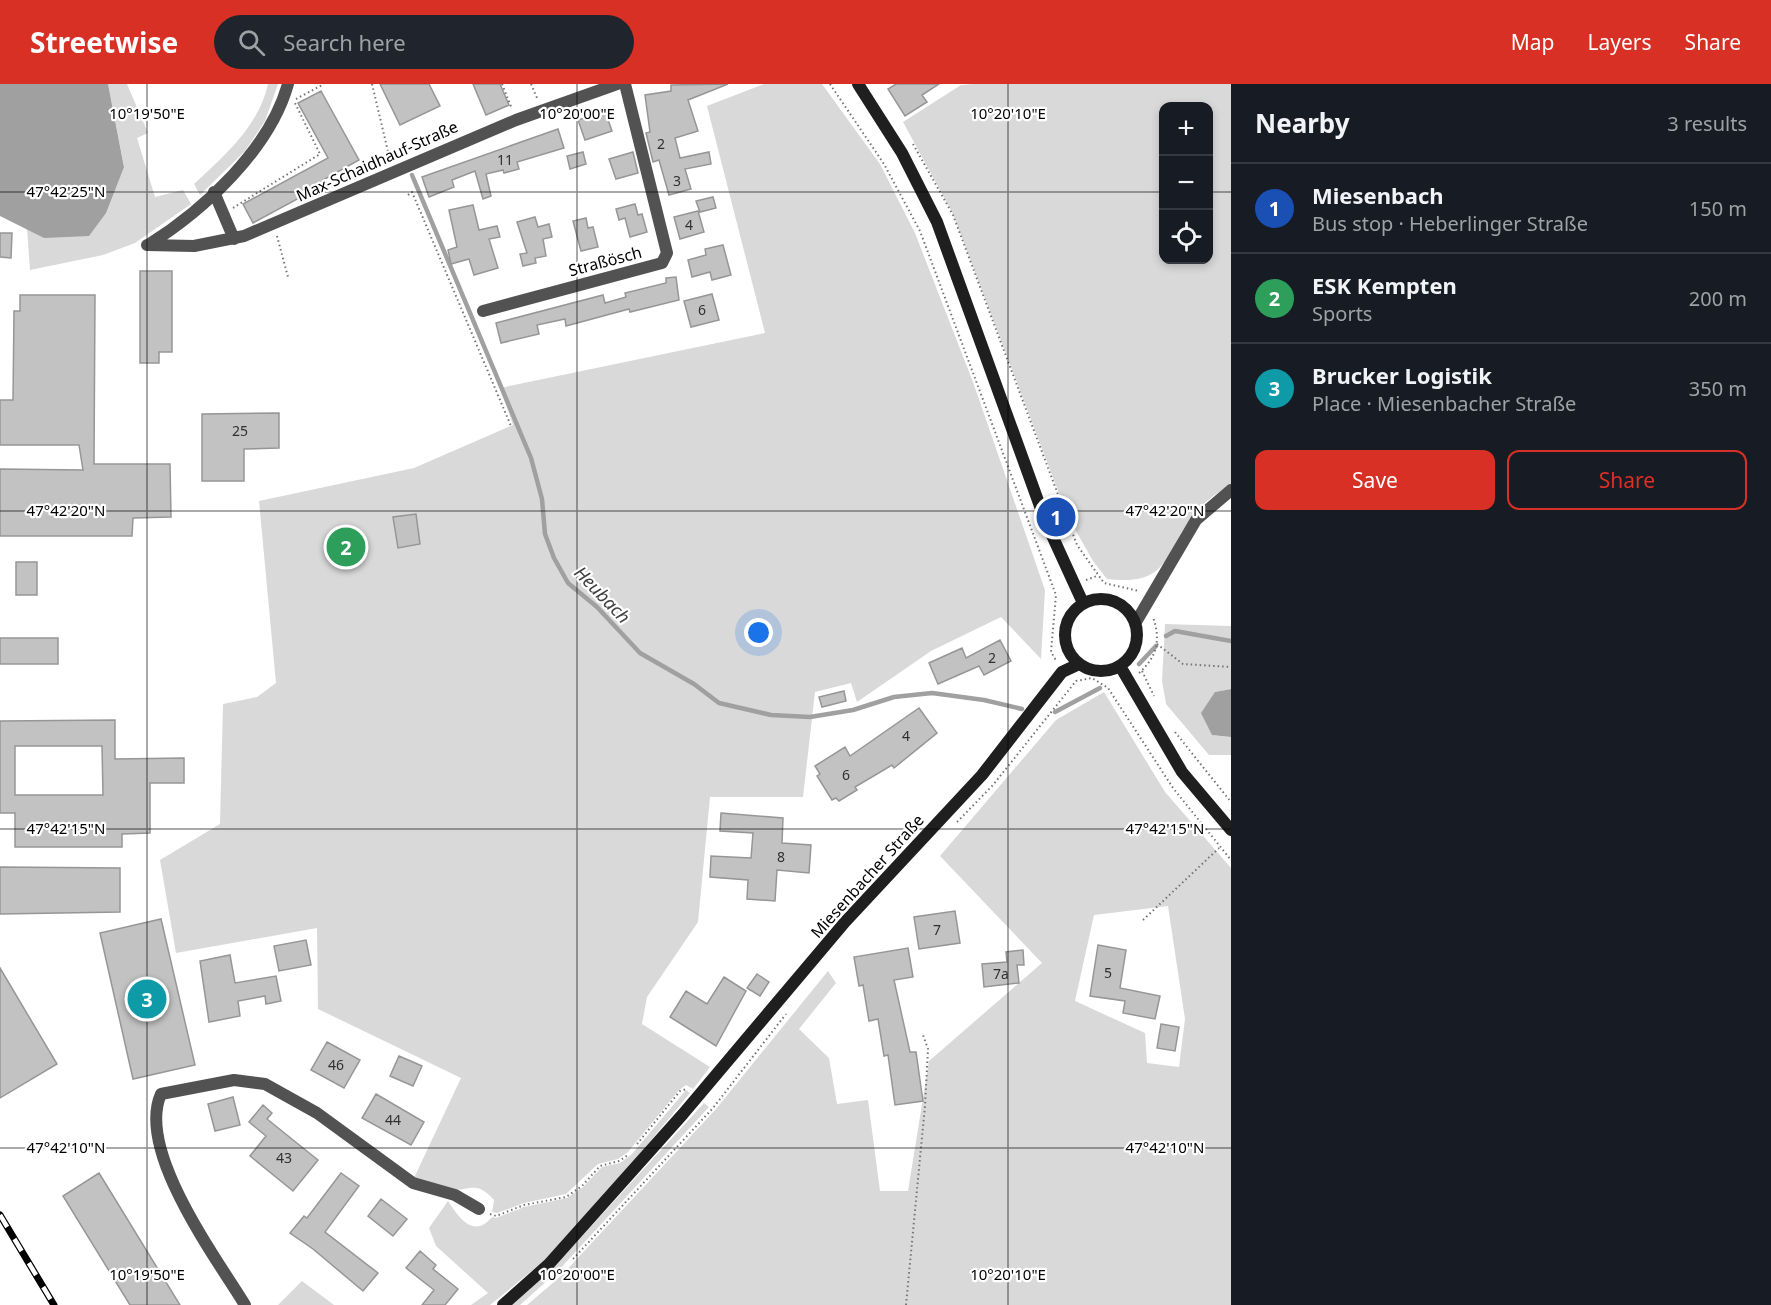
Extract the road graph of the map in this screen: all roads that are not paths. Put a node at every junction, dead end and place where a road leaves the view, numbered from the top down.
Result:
1 (616, 84) edge
2 (625, 84) edge
3 (858, 84) edge
4 (287, 85) edge
5 (214, 192) junction
6 (234, 238) junction
7 (483, 312) dead end
8 (1231, 490) edge
9 (1083, 603) junction
10 (1136, 622) junction
11 (1079, 664) junction
12 (1120, 666) junction
13 (1231, 830) edge
14 (479, 1209) road end
15 (245, 1305) edge
16 (503, 1305) edge

1 - 6 street, Max-Schaidhauf-Straße
2 - 7 street, Straßösch
3 - 9 main road
4 - 5 street
5 - 6 street
5 - 6 street, Max-Schaidhauf-Straße
8 - 10 street
9 - 10 main road
9 - 11 main road
10 - 12 main road
11 - 12 main road
11 - 16 main road, Miesenbacher Straße
12 - 13 main road
14 - 15 street

